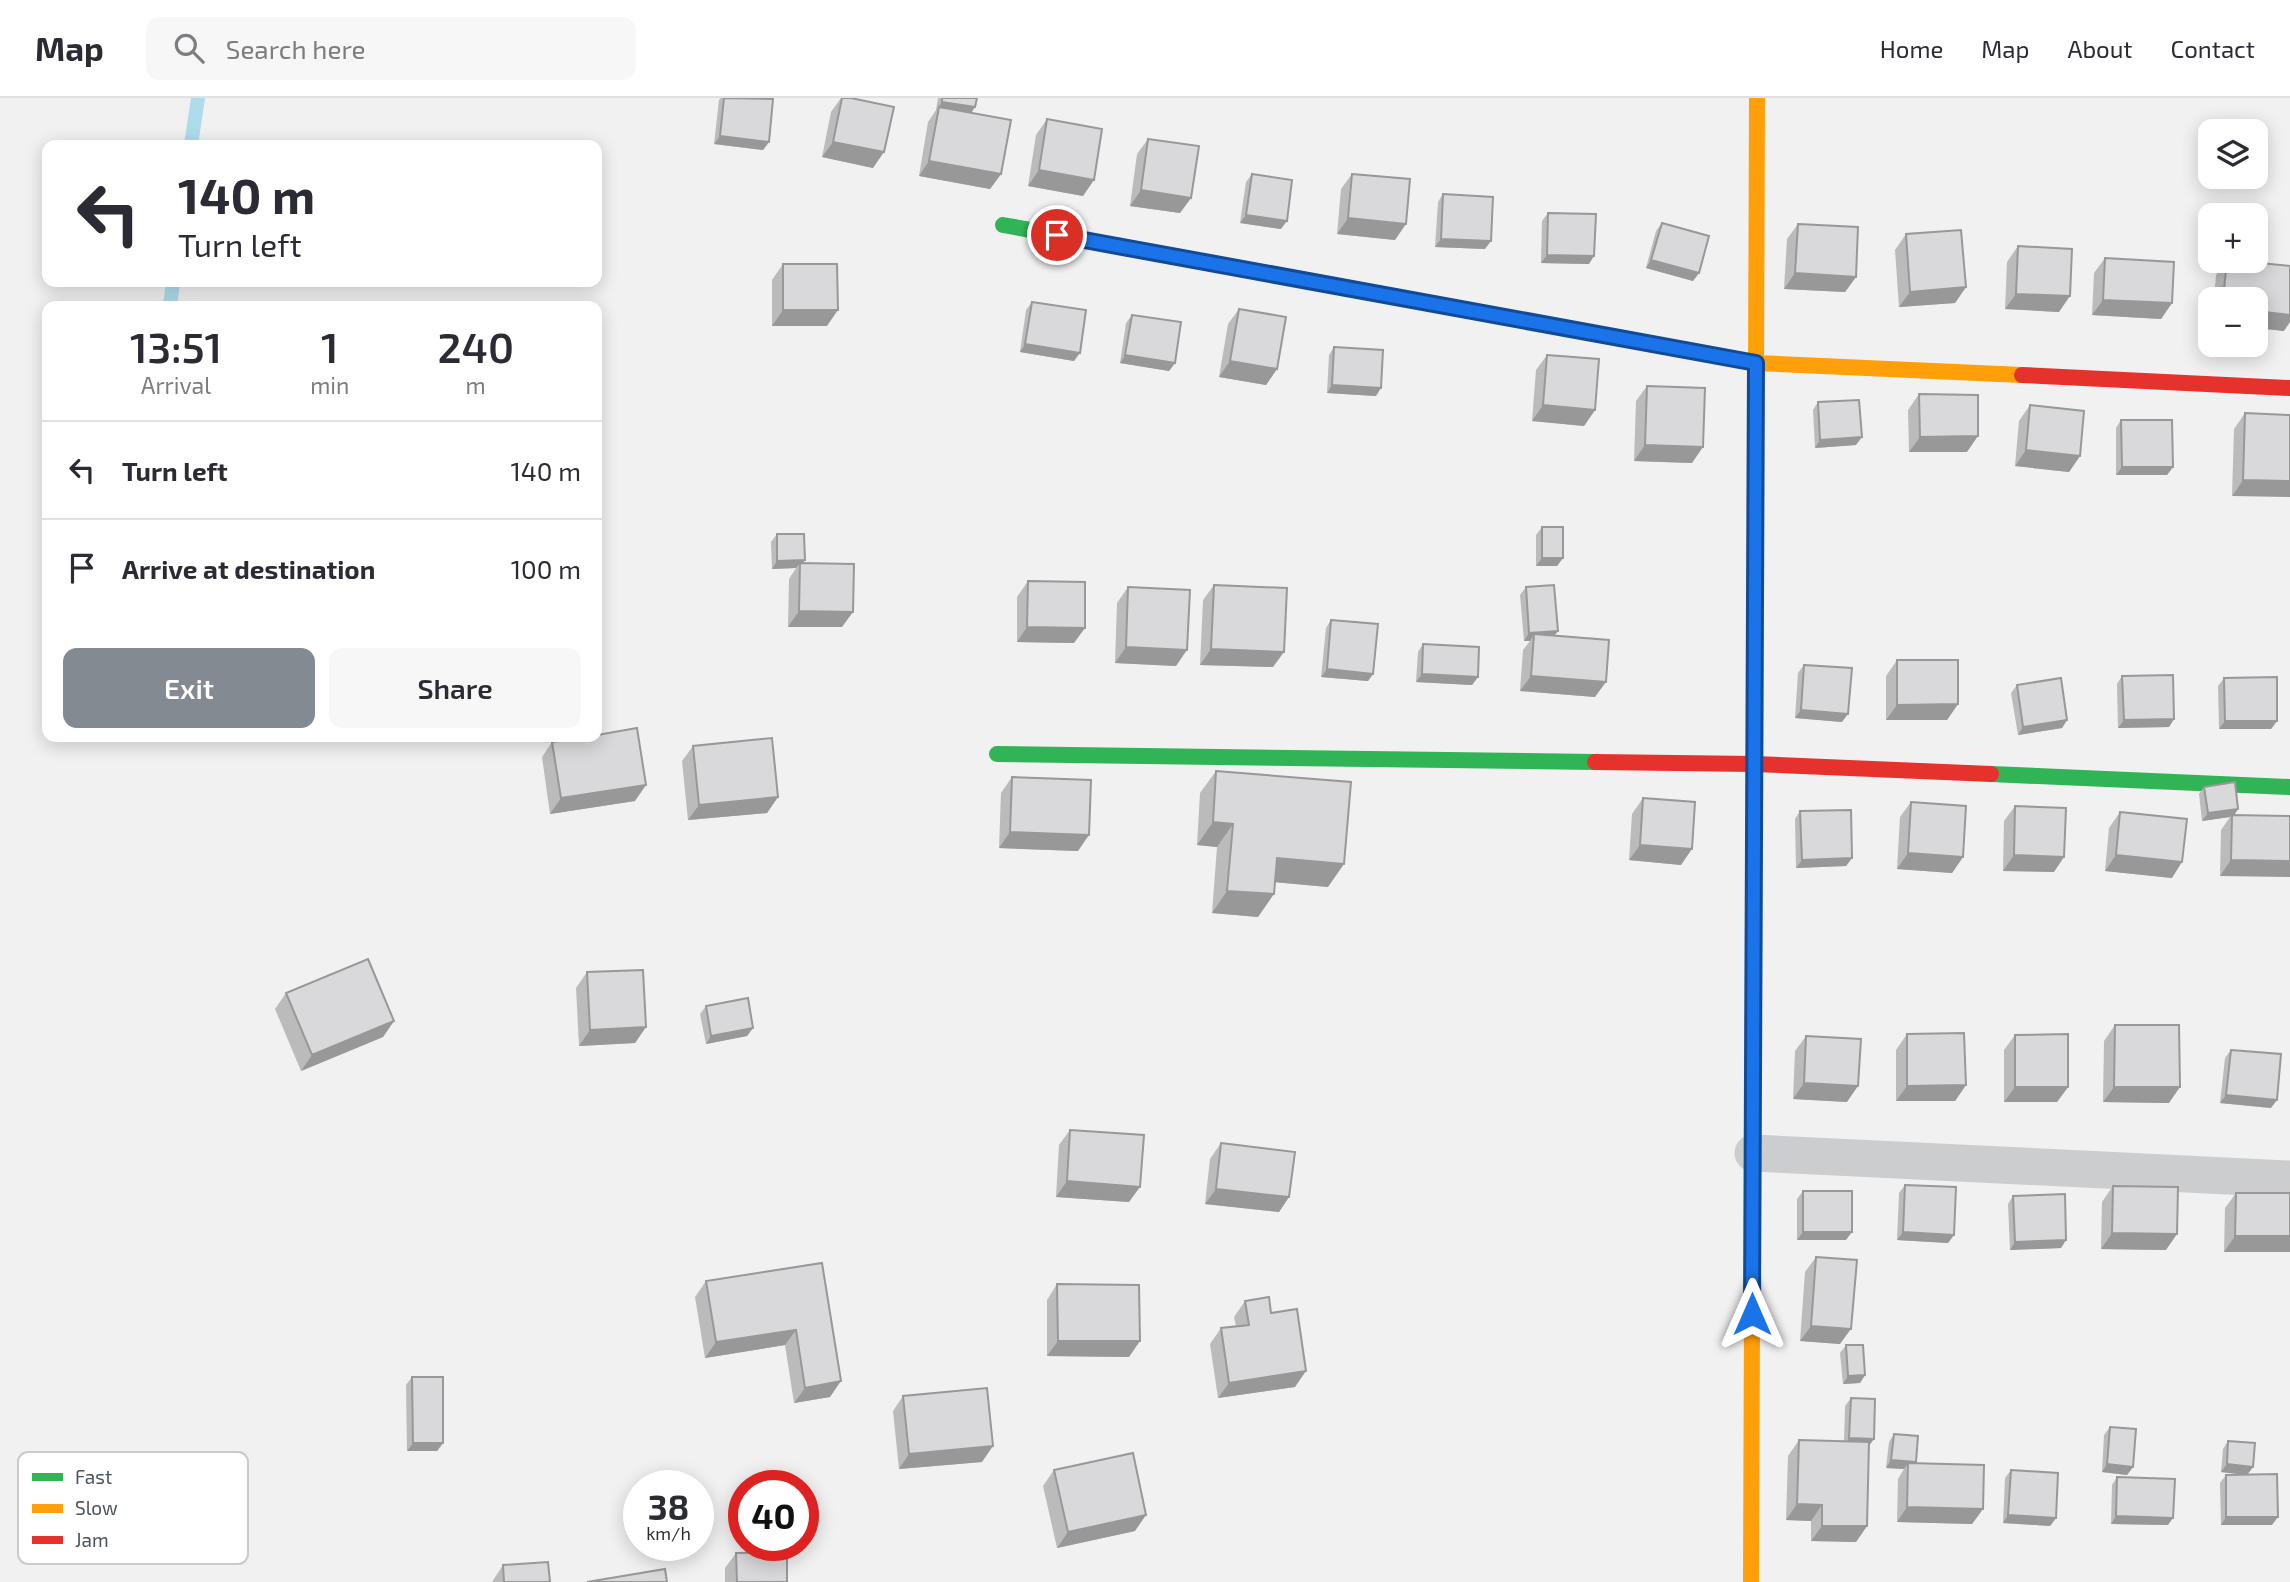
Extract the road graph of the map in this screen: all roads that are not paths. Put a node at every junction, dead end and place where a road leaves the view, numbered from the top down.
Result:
1 (1757, 98) edge
2 (1003, 225) dead end
3 (1756, 363) junction
4 (2290, 388) edge
5 (997, 754) dead end
6 (1755, 764) junction
7 (2290, 787) edge
8 (1753, 1153) junction
9 (2290, 1179) edge
10 (1751, 1582) edge

1 - 3 street
2 - 3 street
3 - 4 street
3 - 6 street
5 - 6 street
6 - 7 street
6 - 8 street
8 - 9 street
8 - 10 street

